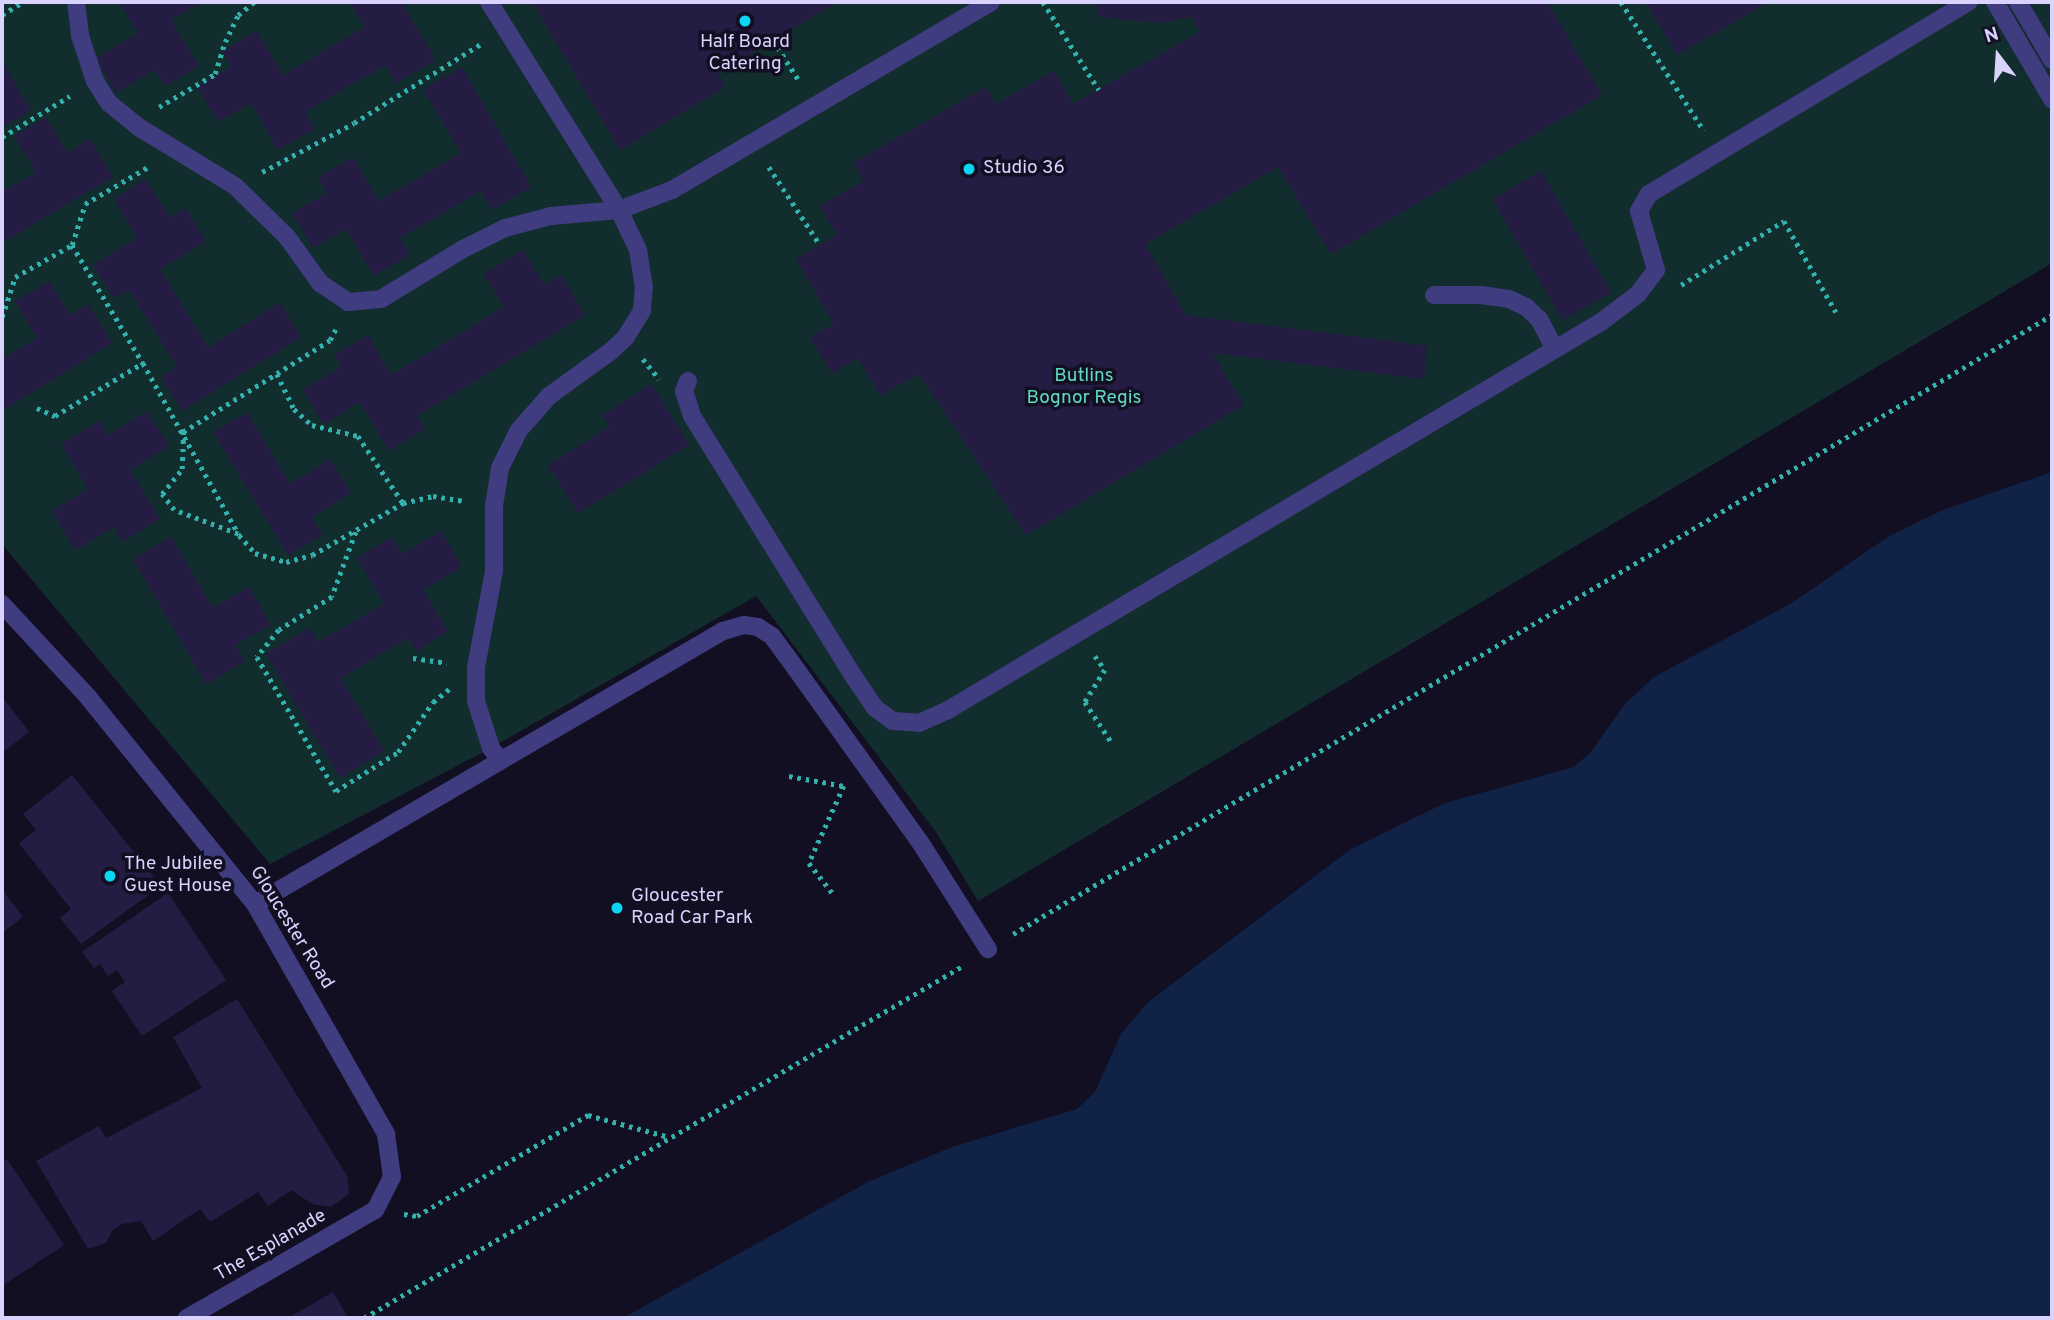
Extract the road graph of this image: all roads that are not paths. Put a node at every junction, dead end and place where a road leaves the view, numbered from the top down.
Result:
1 (76, 2) edge
2 (489, 2) edge
3 (991, 2) edge
4 (1969, 2) edge
5 (1995, 2) edge
6 (2018, 2) edge
7 (2052, 60) edge
8 (2052, 99) edge
9 (619, 210) junction
10 (1434, 295) dead end
11 (1555, 349) junction
12 (688, 381) dead end
13 (2, 604) edge
14 (499, 759) junction
15 (255, 904) junction
16 (988, 949) road end
17 (375, 1210) joint
18 (187, 1318) edge

1 - 9 street
2 - 9 street
3 - 9 street
4 - 11 street
5 - 8 street
6 - 7 street
9 - 14 street
10 - 11 street
11 - 12 street
13 - 15 street, Gloucester Road
14 - 15 street
14 - 16 street
15 - 17 street, Gloucester Road
17 - 18 street, The Esplanade

